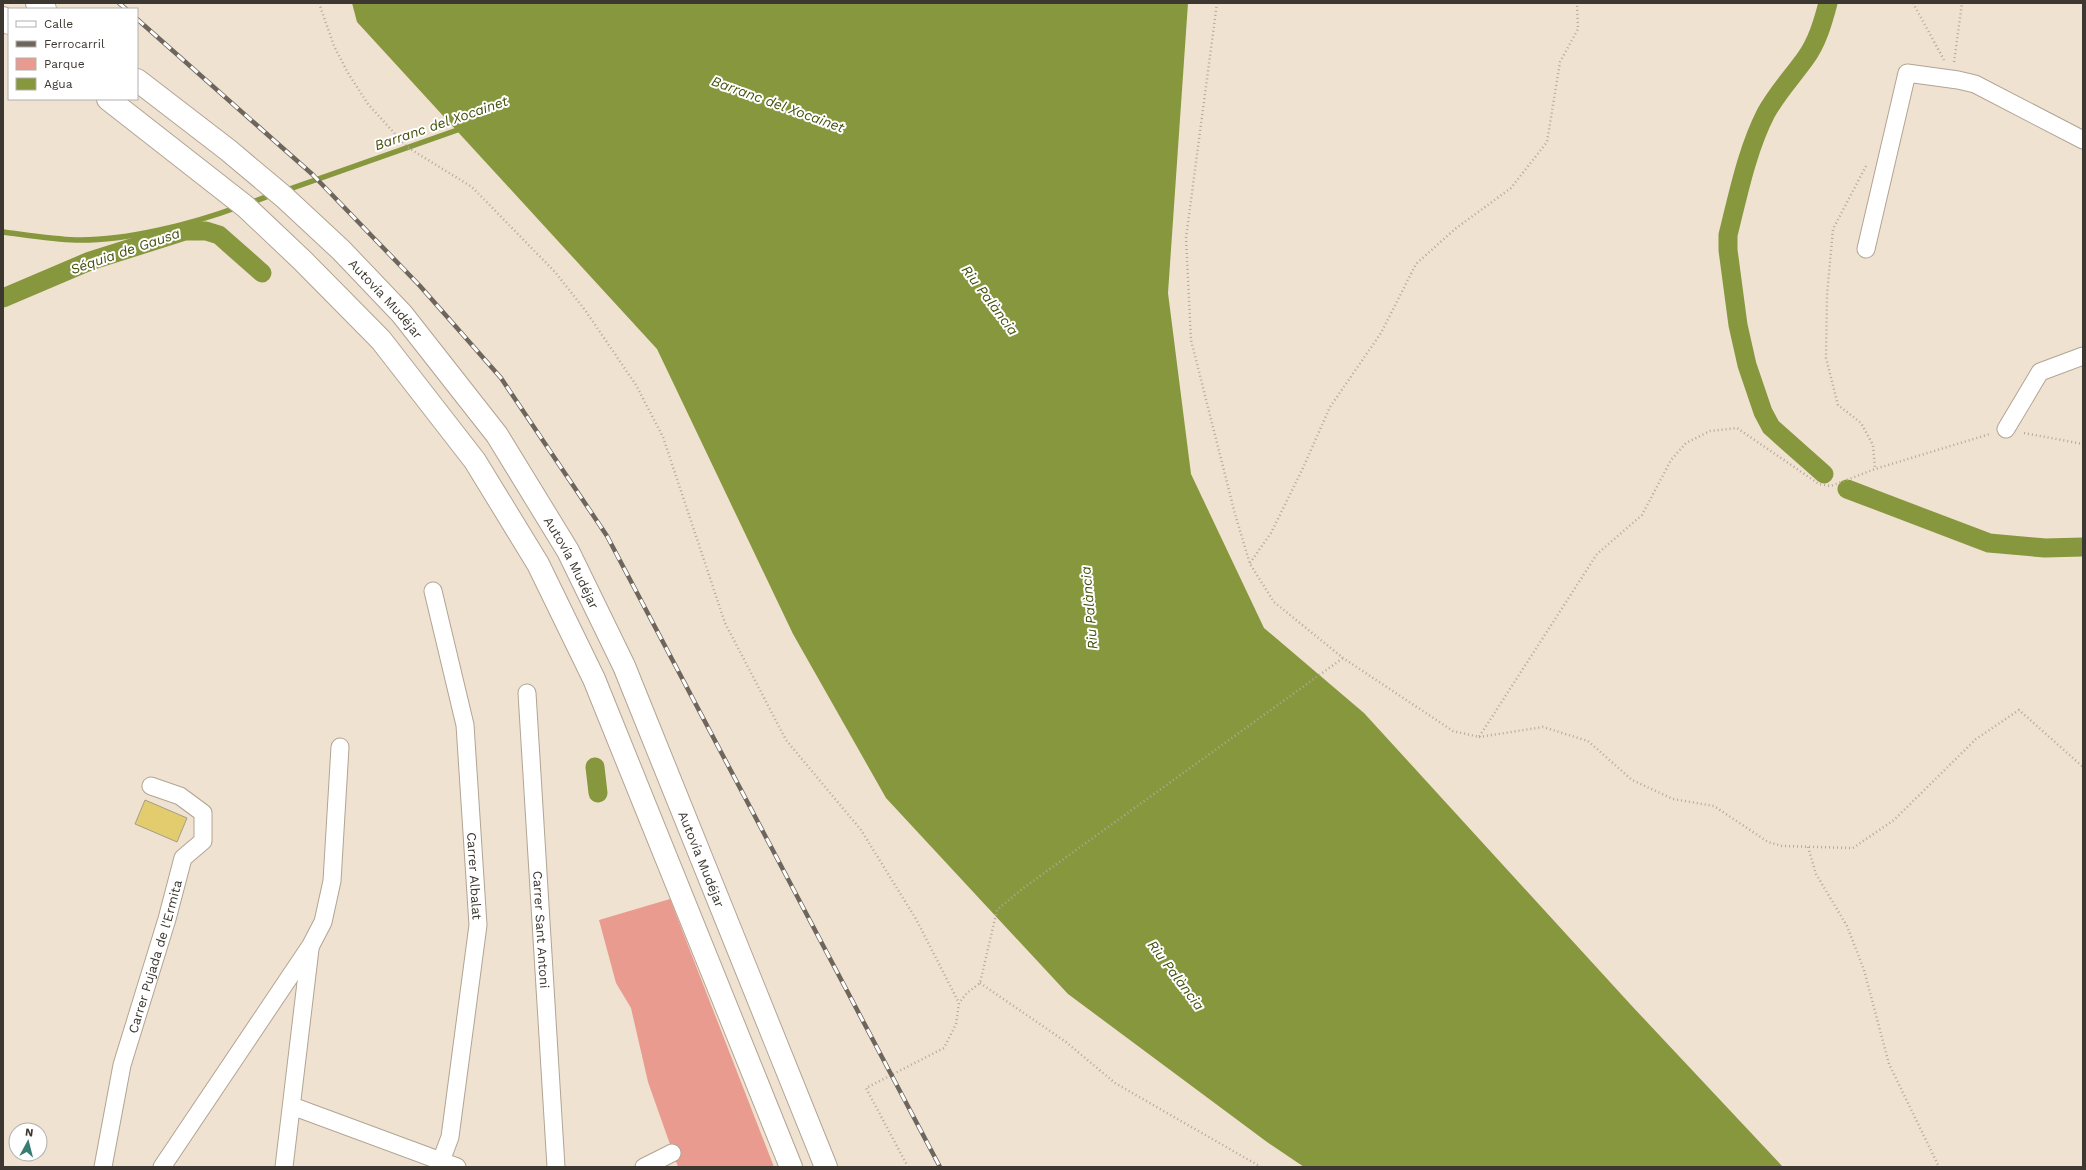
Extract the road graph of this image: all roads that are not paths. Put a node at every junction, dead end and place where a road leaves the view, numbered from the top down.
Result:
1 (138, 81) edge
2 (109, 100) edge
3 (2083, 140) edge
4 (1866, 249) dead end
5 (2083, 356) edge
6 (2006, 430) road end
7 (433, 592) dead end
8 (527, 693) dead end
9 (340, 747) dead end
10 (151, 786) dead end
11 (311, 945) junction
12 (292, 1106) junction
13 (672, 1153) dead end
14 (449, 1164) edge
15 (102, 1167) edge
16 (162, 1167) edge
17 (284, 1167) edge
18 (556, 1167) edge
19 (644, 1167) edge
20 (791, 1167) edge
21 (826, 1167) edge

1 - 21 highway, Autovía Mudéjar
2 - 20 highway
3 - 4 street
5 - 6 street
7 - 14 street, Carrer Albalat
8 - 18 street, Carrer Sant Antoni
9 - 11 street
10 - 15 street, Carrer Pujada de l'Ermita
11 - 12 street
11 - 16 street
12 - 14 street
12 - 17 street
13 - 19 street

